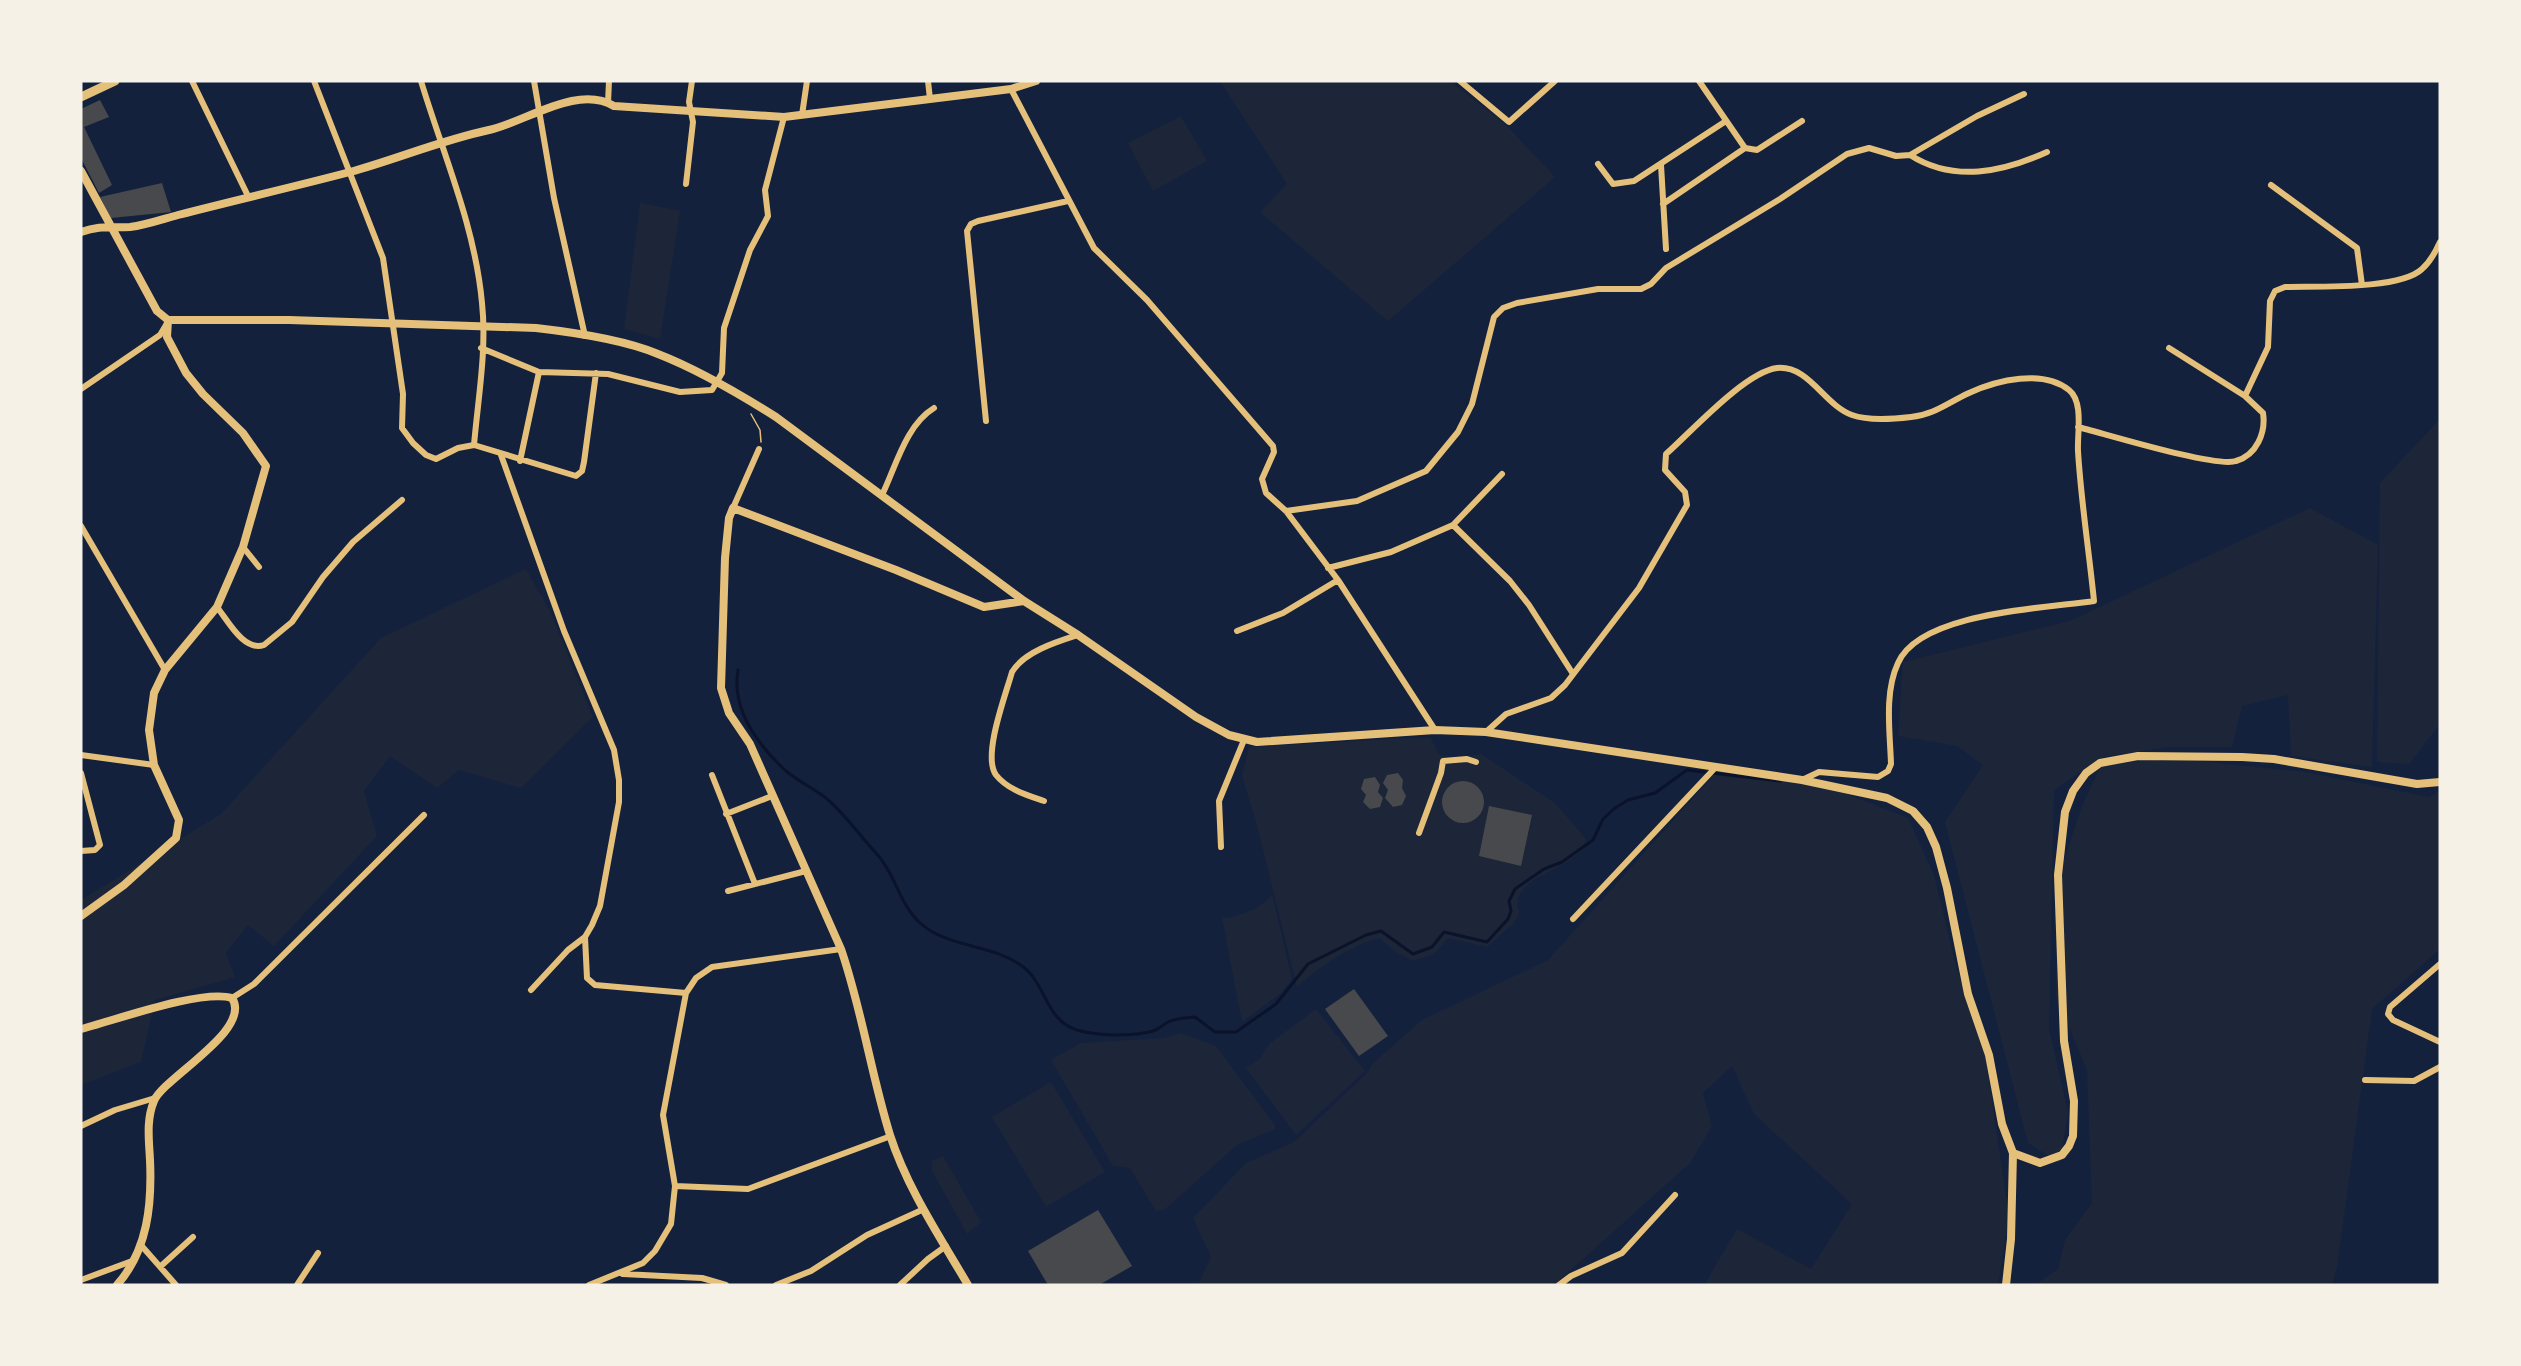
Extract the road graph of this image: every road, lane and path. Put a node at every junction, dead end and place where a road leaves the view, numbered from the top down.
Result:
1 (115, 81) edge
2 (192, 81) edge
3 (314, 81) edge
4 (421, 81) edge
5 (534, 81) edge
6 (609, 81) edge
7 (692, 81) edge
8 (807, 81) edge
9 (928, 81) edge
10 (1036, 81) edge
11 (1460, 81) edge
12 (1555, 81) edge
13 (1700, 81) edge
14 (1011, 89) junction
15 (2024, 94) dead end
16 (81, 97) edge
17 (930, 99) junction
18 (608, 103) junction
19 (692, 112) junction
20 (538, 113) junction
21 (802, 115) junction
22 (784, 117) junction
23 (1726, 121) junction
24 (1802, 121) dead end
25 (440, 144) junction
26 (1745, 148) junction
27 (2047, 152) dead end
28 (1910, 155) junction
29 (1598, 165) dead end
30 (1660, 165) junction
31 (81, 171) edge
32 (351, 171) junction
33 (686, 184) dead end
34 (2271, 185) dead end
35 (248, 196) junction
36 (1068, 201) junction
37 (1663, 204) junction
38 (110, 226) junction
39 (81, 232) edge
40 (2440, 242) edge
41 (1665, 249) dead end
42 (2362, 285) junction
43 (168, 320) junction
44 (392, 323) junction
45 (483, 327) junction
46 (585, 337) junction
47 (481, 348) junction
48 (2169, 348) dead end
49 (539, 372) junction
50 (596, 373) junction
51 (718, 384) junction
52 (81, 389) edge
53 (2245, 396) junction
54 (748, 408) dead end
55 (934, 408) dead end
56 (986, 421) dead end
57 (2078, 427) junction
58 (474, 445) junction
59 (759, 449) joint
60 (501, 455) junction
61 (520, 461) junction
62 (1502, 474) dead end
63 (882, 495) junction
64 (402, 501) dead end
65 (733, 508) junction
66 (1286, 511) junction
67 (1453, 525) junction
68 (81, 526) edge
69 (243, 547) junction
70 (259, 567) dead end
71 (1328, 568) junction
72 (1338, 580) junction
73 (1024, 601) junction
74 (217, 607) junction
75 (1237, 631) dead end
76 (1078, 635) junction
77 (165, 670) junction
78 (1573, 674) junction
79 (1435, 730) junction
80 (1486, 732) junction
81 (1244, 740) junction
82 (81, 755) edge
83 (1476, 762) dead end
84 (154, 765) junction
85 (1715, 768) junction
86 (81, 773) edge
87 (712, 775) dead end
88 (1802, 780) junction
89 (2440, 782) edge
90 (772, 796) junction
91 (1044, 801) dead end
92 (726, 814) junction
93 (424, 815) dead end
94 (1419, 833) dead end
95 (1221, 847) dead end
96 (81, 851) edge
97 (806, 872) junction
98 (755, 884) junction
99 (728, 891) dead end
100 (81, 916) edge
101 (1573, 919) dead end
102 (585, 937) junction
103 (841, 950) junction
104 (2440, 964) edge
105 (531, 990) dead end
106 (686, 993) junction
107 (232, 998) junction
108 (81, 1029) edge
109 (2440, 1042) edge
110 (2440, 1067) edge
111 (2365, 1080) dead end
112 (155, 1098) junction
113 (81, 1126) edge
114 (891, 1136) junction
115 (2013, 1153) junction
116 (675, 1186) junction
117 (1675, 1195) dead end
118 (924, 1209) junction
119 (193, 1237) dead end
120 (140, 1244) junction
121 (946, 1246) junction
122 (318, 1253) dead end
123 (132, 1260) junction
124 (161, 1266) junction
125 (619, 1274) junction
126 (81, 1280) edge
127 (690, 1282) edge
128 (117, 1285) edge
129 (176, 1285) edge
130 (297, 1285) edge
131 (589, 1285) edge
132 (726, 1285) edge
133 (776, 1285) edge
134 (900, 1285) edge
135 (968, 1285) edge
136 (1558, 1285) edge
137 (2006, 1285) edge

1 - 16 main road
2 - 35 street
3 - 32 street
4 - 25 street
5 - 20 street
6 - 18 street
7 - 19 street
8 - 21 street
9 - 17 street
10 - 14 main road
11 - 12 street
13 - 23 street
14 - 17 main road
14 - 36 street
15 - 28 street
17 - 21 main road
18 - 19 main road
18 - 20 main road
19 - 22 main road
19 - 33 street
20 - 25 main road
20 - 46 street
21 - 22 main road
22 - 51 street
23 - 26 street
23 - 30 street
24 - 26 street
25 - 32 main road
25 - 45 street
26 - 37 street
27 - 28 street
28 - 66 street
29 - 30 street
30 - 37 street
31 - 38 main road
32 - 35 main road
32 - 44 street
34 - 42 street
35 - 38 main road
36 - 56 street
36 - 66 street
37 - 41 street
38 - 39 main road
38 - 43 main road
40 - 42 street
42 - 53 street
43 - 44 main road
43 - 52 street
43 - 69 main road
44 - 45 main road
44 - 58 street
45 - 46 main road
45 - 47 street
46 - 51 main road
47 - 49 street
47 - 58 street
48 - 53 street
49 - 50 street
49 - 61 street
50 - 51 street
50 - 61 street
51 - 63 main road
53 - 57 street
54 - 59 path
55 - 63 street
57 - 78 street
57 - 88 street
58 - 60 street
59 - 65 street
60 - 61 street
60 - 102 street
62 - 67 street
63 - 73 main road
64 - 74 street
65 - 73 main road
65 - 90 main road
66 - 71 street
67 - 71 street
67 - 78 street
68 - 77 street
69 - 70 street
69 - 74 main road
71 - 72 street
72 - 75 street
72 - 79 street
73 - 76 main road
74 - 77 main road
76 - 81 main road
76 - 91 street
77 - 84 main road
78 - 80 street
79 - 80 main road
79 - 81 main road
80 - 85 main road
81 - 95 street
82 - 84 street
83 - 94 street
84 - 100 main road
85 - 88 main road
85 - 101 street
86 - 96 street
87 - 92 street
88 - 115 main road
89 - 115 main road
90 - 92 street
90 - 97 main road
92 - 98 street
93 - 107 street
97 - 98 street
97 - 103 main road
98 - 99 street
102 - 105 street
102 - 106 street
103 - 106 street
103 - 114 main road
104 - 109 street
106 - 116 street
107 - 108 main road
107 - 112 main road
110 - 111 street
112 - 113 street
112 - 120 main road
114 - 116 street
114 - 118 main road
115 - 137 street
116 - 125 street
117 - 136 street
118 - 121 main road
118 - 133 street
119 - 124 street
120 - 123 main road
120 - 124 street
121 - 134 street
121 - 135 main road
122 - 130 street
123 - 126 street
123 - 128 main road
124 - 129 street
125 - 127 street
125 - 131 street
127 - 132 street

